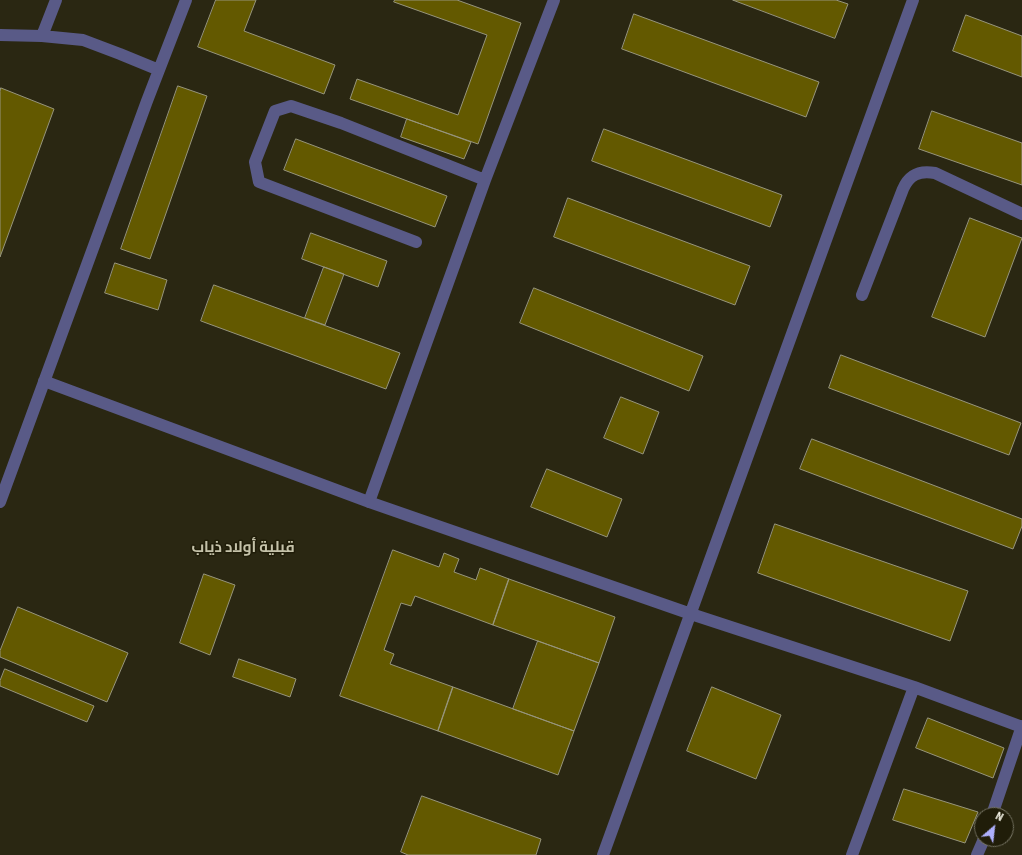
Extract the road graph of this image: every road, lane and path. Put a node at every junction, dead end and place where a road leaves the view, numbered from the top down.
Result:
1 (56, 0) edge
2 (186, 0) edge
3 (554, 0) edge
4 (913, 0) edge
5 (0, 35) edge
6 (42, 36) junction
7 (159, 70) junction
8 (485, 180) junction
9 (1022, 214) edge
10 (416, 242) dead end
11 (862, 295) dead end
12 (44, 381) junction
13 (0, 502) edge
14 (369, 502) junction
15 (691, 614) junction
16 (914, 687) junction
17 (1022, 726) edge
18 (995, 807) edge
19 (604, 855) edge
20 (852, 855) edge

1 - 6 street
2 - 7 street
3 - 8 street
4 - 15 street
5 - 6 street
6 - 7 street
7 - 12 street
8 - 10 street
8 - 14 street
9 - 11 street
12 - 13 street
12 - 14 street
14 - 15 street
15 - 16 street
15 - 19 street
16 - 17 street
16 - 20 street
17 - 18 street

